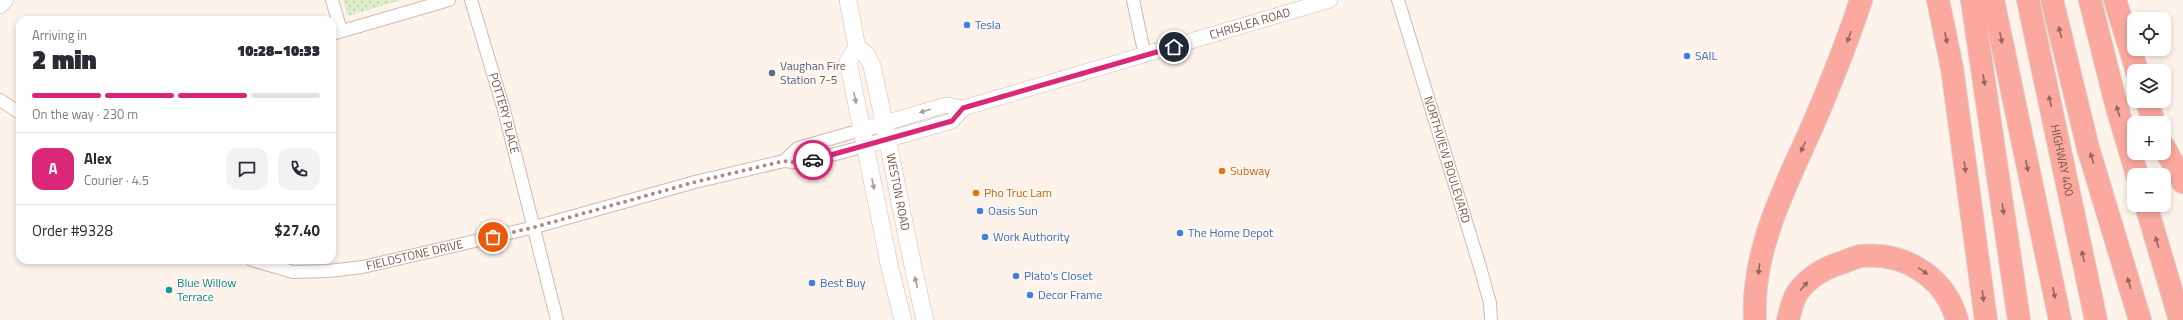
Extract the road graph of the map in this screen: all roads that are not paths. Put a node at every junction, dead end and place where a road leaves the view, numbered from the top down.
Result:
1 (6, 0) edge
2 (332, 0) edge
3 (448, 0) edge
4 (471, 0) edge
5 (848, 0) edge
6 (1133, 0) edge
7 (1330, 0) edge
8 (1398, 0) edge
9 (1861, 0) edge
10 (1938, 0) edge
11 (1972, 0) edge
12 (1993, 0) edge
13 (2028, 0) edge
14 (2052, 0) edge
15 (2090, 0) edge
16 (2115, 0) edge
17 (0, 6) edge
18 (334, 16) edge
19 (337, 33) edge
20 (857, 48) junction
21 (1145, 56) junction
22 (2135, 64) edge
23 (0, 100) edge
24 (963, 108) junction
25 (16, 110) edge
26 (885, 122) junction
27 (861, 130) junction
28 (888, 139) junction
29 (865, 146) junction
30 (2171, 160) edge
31 (784, 161) junction
32 (2135, 168) edge
33 (2183, 182) edge
34 (2148, 212) edge
35 (535, 227) junction
36 (266, 264) edge
37 (557, 320) edge
38 (903, 320) edge
39 (925, 320) edge
40 (1491, 320) edge
41 (1755, 320) edge
42 (1788, 320) edge
43 (1957, 320) edge
44 (1986, 320) edge
45 (2019, 320) edge
46 (2060, 320) edge
47 (2096, 320) edge
48 (2140, 320) edge
49 (2180, 320) edge

1 - 17 street
2 - 18 street
3 - 19 street
4 - 35 street, POTTERY PLACE
5 - 20 main road
6 - 21 street
7 - 21 street, CHRISLEA ROAD
8 - 40 street, NORTHVIEW BOULEVARD
9 -> 41 highway
10 -> 44 highway
11 -> 45 highway
12 -> 46 highway
47 -> 13 highway, HIGHWAY 400
48 -> 14 highway
32 -> 15 highway
16 - 22 highway
20 - 26 main road, WESTON ROAD
20 -> 27 main road, WESTON ROAD
21 - 24 street, CHRISLEA ROAD
23 - 25 street
24 -> 26 street, CHRISLEA ROAD
24 - 28 street, CHRISLEA ROAD
26 - 27 street, FIELDSTONE DRIVE
26 - 28 main road, WESTON ROAD
27 - 29 main road, WESTON ROAD
27 - 31 street, FIELDSTONE DRIVE
28 - 29 street, FIELDSTONE DRIVE
39 -> 28 main road, WESTON ROAD
29 - 31 street, FIELDSTONE DRIVE
29 -> 38 main road, WESTON ROAD
30 - 33 highway
31 - 35 street, FIELDSTONE DRIVE
49 -> 34 highway
35 - 36 street, FIELDSTONE DRIVE
35 - 37 street, POTTERY PLACE
42 -> 43 highway

